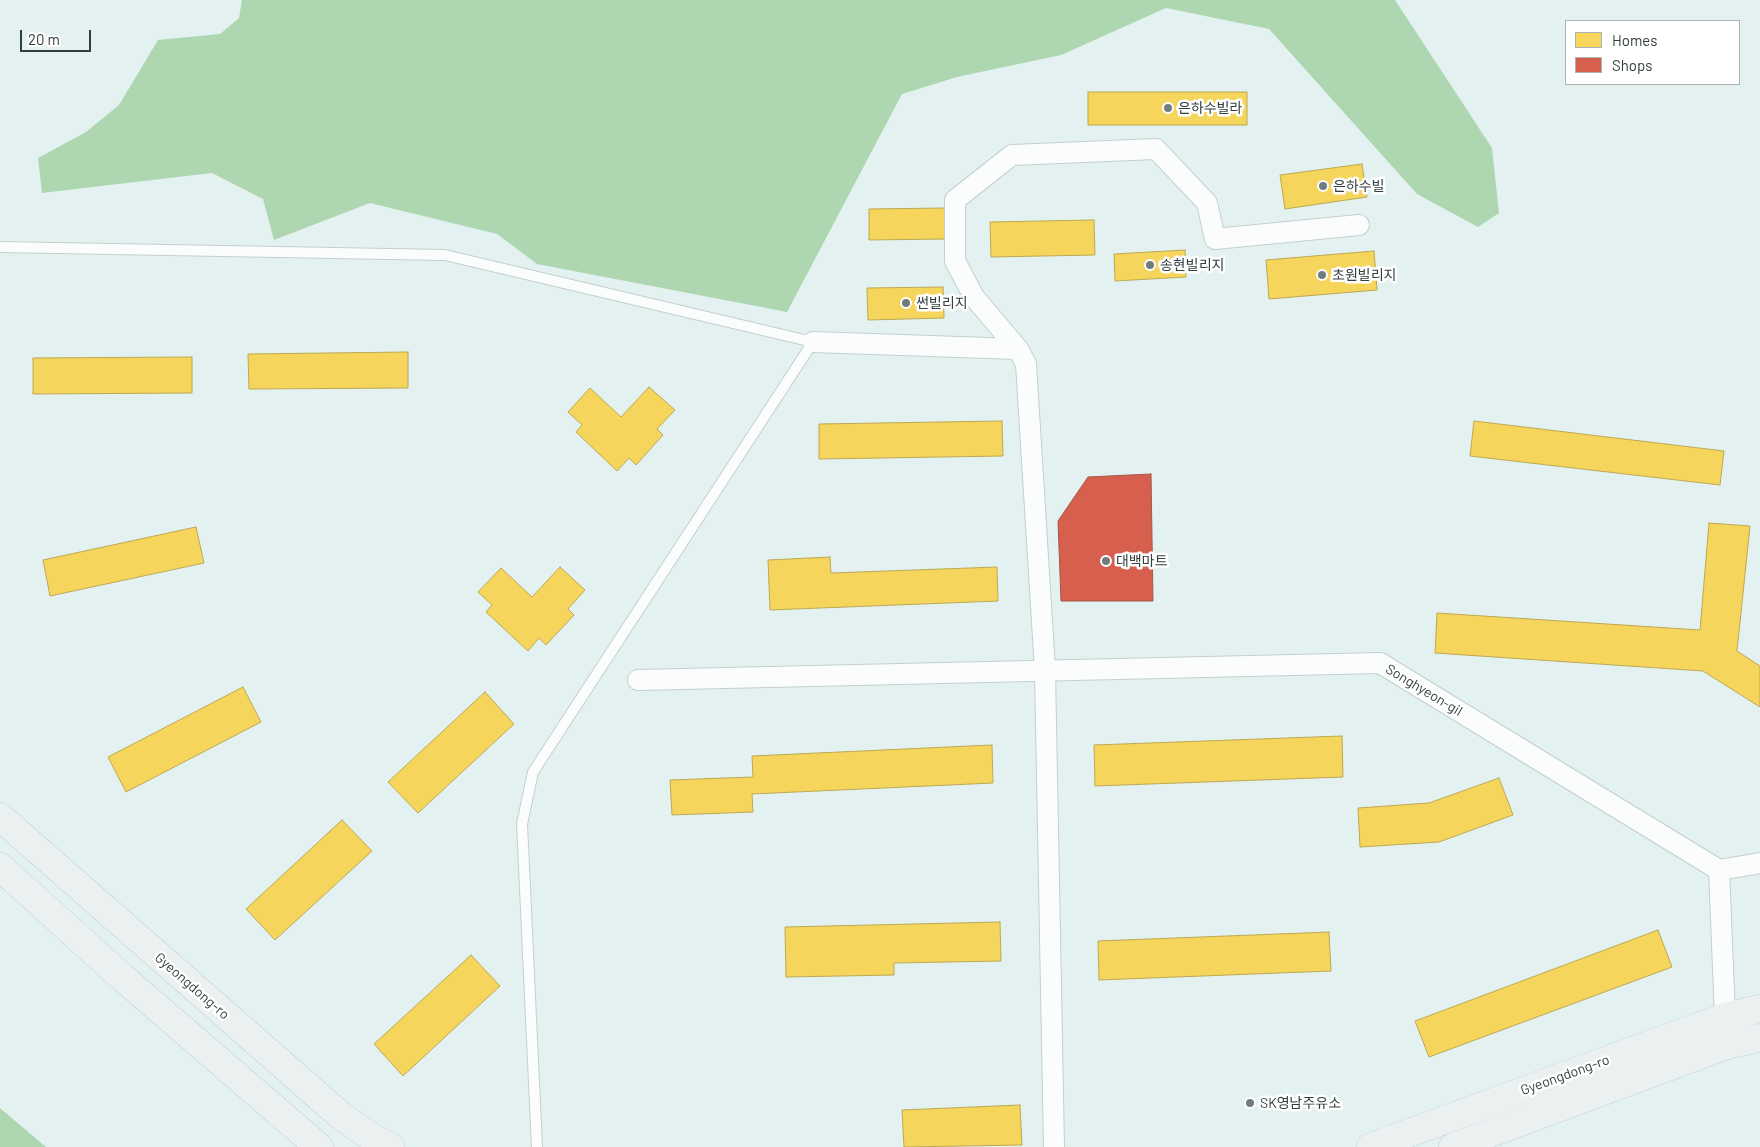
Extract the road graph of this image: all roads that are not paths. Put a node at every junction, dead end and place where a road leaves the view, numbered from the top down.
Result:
1 (1359, 225) dead end
2 (0, 247) edge
3 (813, 342) junction
4 (1018, 348) junction
5 (1045, 670) junction
6 (638, 680) dead end
7 (0, 818) edge
8 (1760, 863) edge
9 (0, 866) edge
10 (1719, 870) junction
11 (1760, 1009) edge
12 (1726, 1017) junction
13 (1760, 1038) edge
14 (319, 1147) edge
15 (390, 1147) edge
16 (537, 1147) edge
17 (1054, 1147) edge
18 (1371, 1147) edge
19 (1453, 1147) edge

1 - 4 street
2 - 3 lane
3 - 4 street
3 - 16 lane
4 - 5 street
5 - 6 street, Songhyeon-gil
5 - 10 street, Songhyeon-gil
5 - 17 street
7 - 15 street, Gyeongdong-ro
8 - 10 street
9 - 14 street
10 - 12 street
11 - 12 street, Gyeongdong-ro
12 - 18 street, Gyeongdong-ro
13 - 19 street, Gyeongdong-ro

